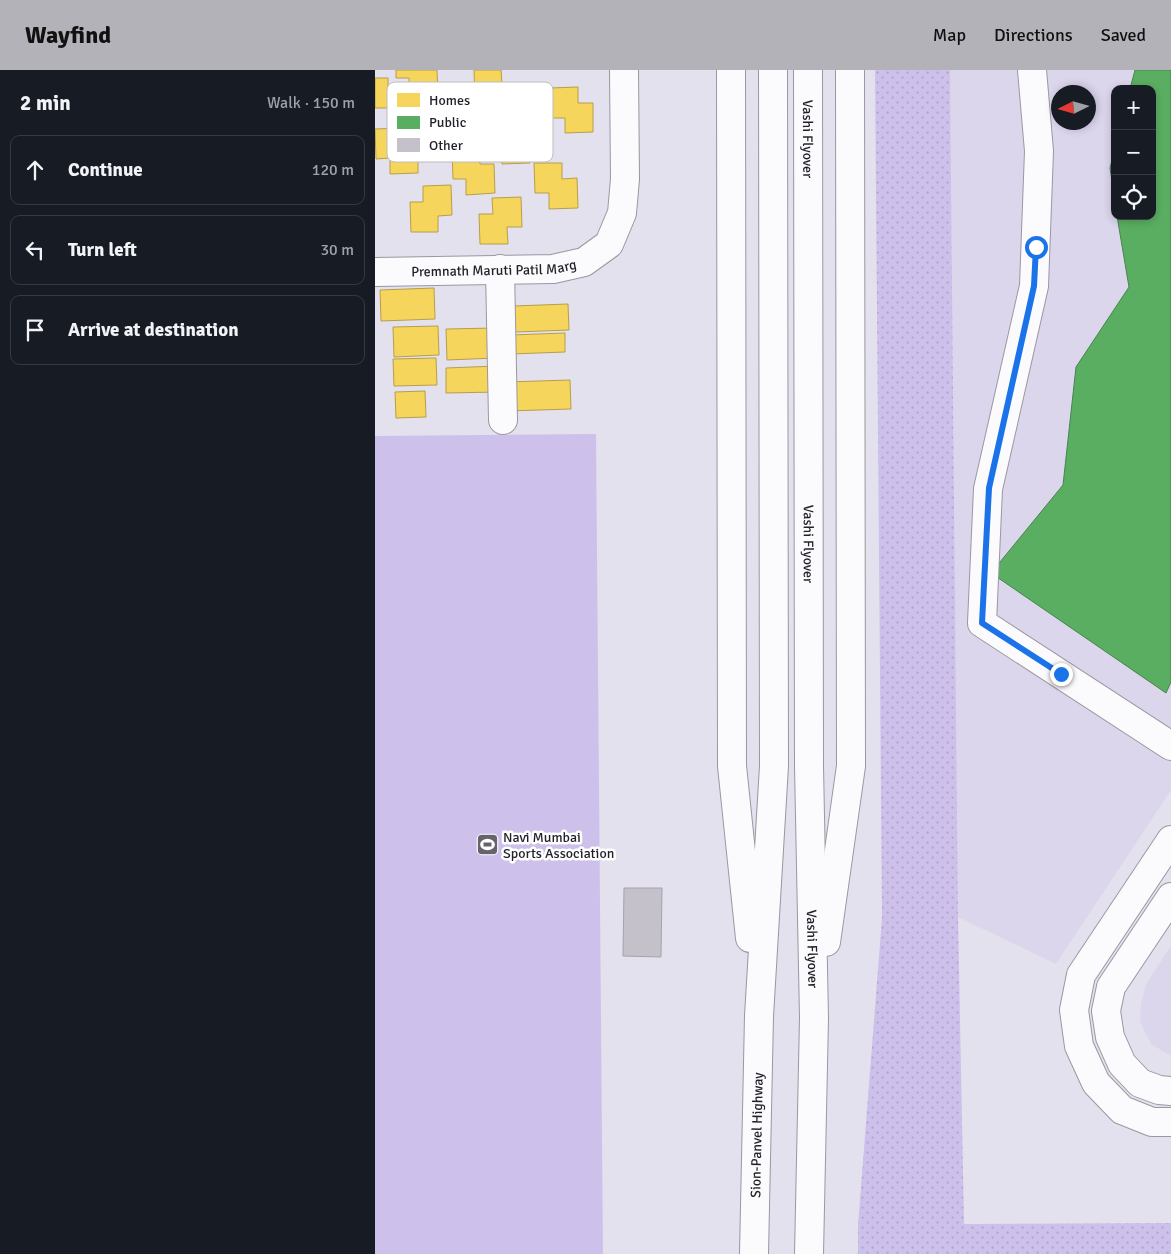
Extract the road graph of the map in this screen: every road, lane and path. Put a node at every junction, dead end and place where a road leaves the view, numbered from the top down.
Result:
1 (624, 70) edge
2 (731, 70) edge
3 (773, 70) edge
4 (808, 70) edge
5 (850, 70) edge
6 (1032, 70) edge
7 (500, 269) junction
8 (375, 272) edge
9 (503, 420) dead end
10 (1171, 746) edge
11 (1171, 840) edge
12 (1171, 896) edge
13 (759, 1016) junction
14 (814, 1018) junction
15 (1171, 1091) edge
16 (1171, 1122) edge
17 (754, 1254) edge
18 (809, 1254) edge

1 - 7 main road, Premnath Maruti Patil Marg
2 - 13 main road
3 - 13 main road
4 - 14 main road, Vashi Flyover
5 - 14 main road
6 - 10 main road
7 - 8 main road, Premnath Maruti Patil Marg
7 - 9 main road
11 - 16 main road
12 - 15 main road
13 - 17 main road, Sion-Panvel Highway
14 - 18 main road

